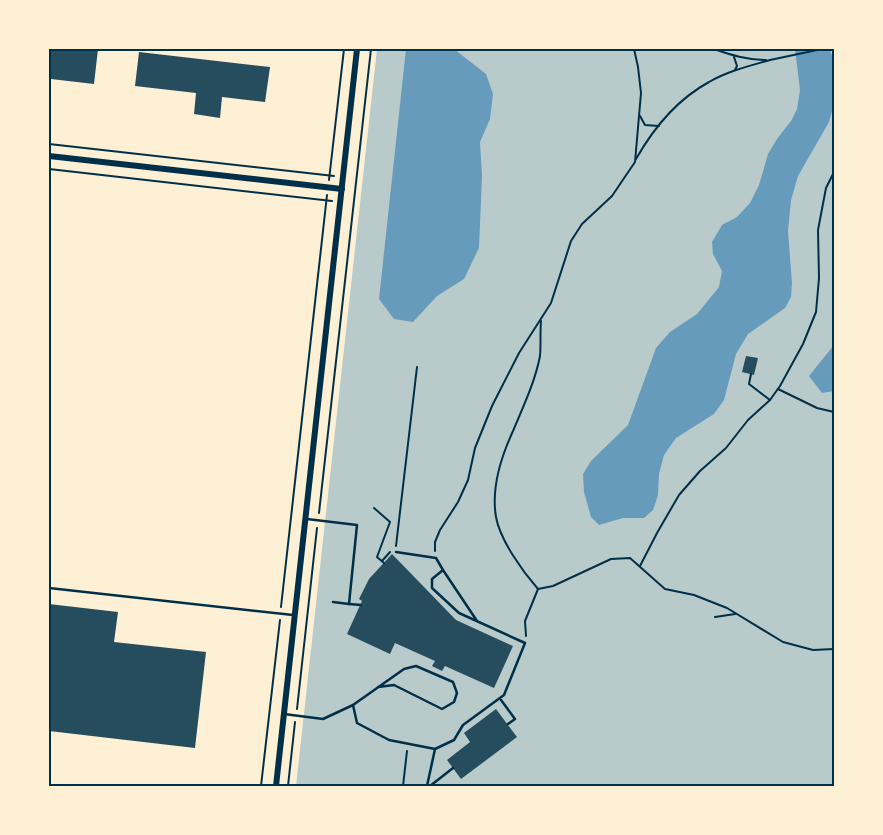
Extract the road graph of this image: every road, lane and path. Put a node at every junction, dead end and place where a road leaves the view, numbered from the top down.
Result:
1 (344, 49) edge
2 (357, 49) edge
3 (371, 49) edge
4 (634, 49) edge
5 (714, 49) edge
6 (822, 49) edge
7 (734, 56) junction
8 (770, 60) junction
9 (735, 70) junction
10 (639, 115) junction
11 (659, 126) junction
12 (49, 144) edge
13 (49, 156) edge
14 (635, 162) junction
15 (49, 169) edge
16 (834, 172) edge
17 (330, 176) junction
18 (343, 177) junction
19 (357, 179) junction
20 (328, 188) junction
21 (342, 189) junction
22 (327, 200) junction
23 (341, 202) junction
24 (354, 203) junction
25 (541, 321) junction
26 (417, 367) dead end
27 (751, 374) dead end
28 (778, 389) junction
29 (770, 400) junction
30 (834, 412) edge
31 (374, 508) dead end
32 (305, 519) junction
33 (318, 520) junction
34 (396, 552) junction
35 (436, 558) junction
36 (640, 566) junction
37 (444, 570) junction
38 (49, 588) edge
39 (538, 589) junction
40 (333, 602) dead end
41 (349, 604) junction
42 (361, 605) dead end
43 (281, 614) junction
44 (737, 614) junction
45 (295, 615) junction
46 (715, 617) dead end
47 (477, 621) junction
48 (525, 643) junction
49 (834, 649) edge
50 (378, 687) junction
51 (500, 699) junction
52 (353, 705) junction
53 (284, 714) junction
54 (296, 716) junction
55 (508, 724) dead end
56 (408, 744) junction
57 (435, 750) junction
58 (453, 768) dead end
59 (261, 786) edge
60 (276, 786) edge
61 (288, 786) edge
62 (403, 786) edge
63 (428, 786) edge

1 - 17 path
2 - 18 street
3 - 19 path
4 - 10 path
5 - 7 path
6 - 8 path
7 - 8 path
7 - 9 path
8 - 9 path
9 - 11 path
10 - 11 path
10 - 14 path
11 - 14 path
12 - 17 path
13 - 20 street
14 - 25 path
15 - 22 path
16 - 28 path
17 - 18 path
17 - 20 path
18 - 19 path
18 - 21 street
19 - 24 path
20 - 21 street
20 - 22 path
21 - 23 street
22 - 23 path
22 - 43 path
23 - 24 path
23 - 32 street
24 - 33 path
25 - 35 path
25 - 39 path
26 - 34 path
27 - 29 path
28 - 29 path
28 - 30 path
29 - 36 path
31 - 34 path
32 - 33 lane
32 - 45 street
33 - 41 lane
33 - 54 path
34 - 35 lane
35 - 37 lane
36 - 39 path
36 - 44 path
37 - 47 lane
37 - 47 lane
38 - 43 lane
39 - 48 path
40 - 41 lane
41 - 42 lane
43 - 45 lane
43 - 59 path
44 - 46 path
44 - 49 path
45 - 53 street
47 - 48 lane
48 - 51 lane
50 - 50 lane
50 - 52 lane
51 - 55 lane
51 - 57 lane
52 - 54 lane
52 - 56 lane
53 - 54 lane
53 - 60 street
54 - 61 path
56 - 57 lane
56 - 62 path
57 - 63 lane
58 - 63 lane

